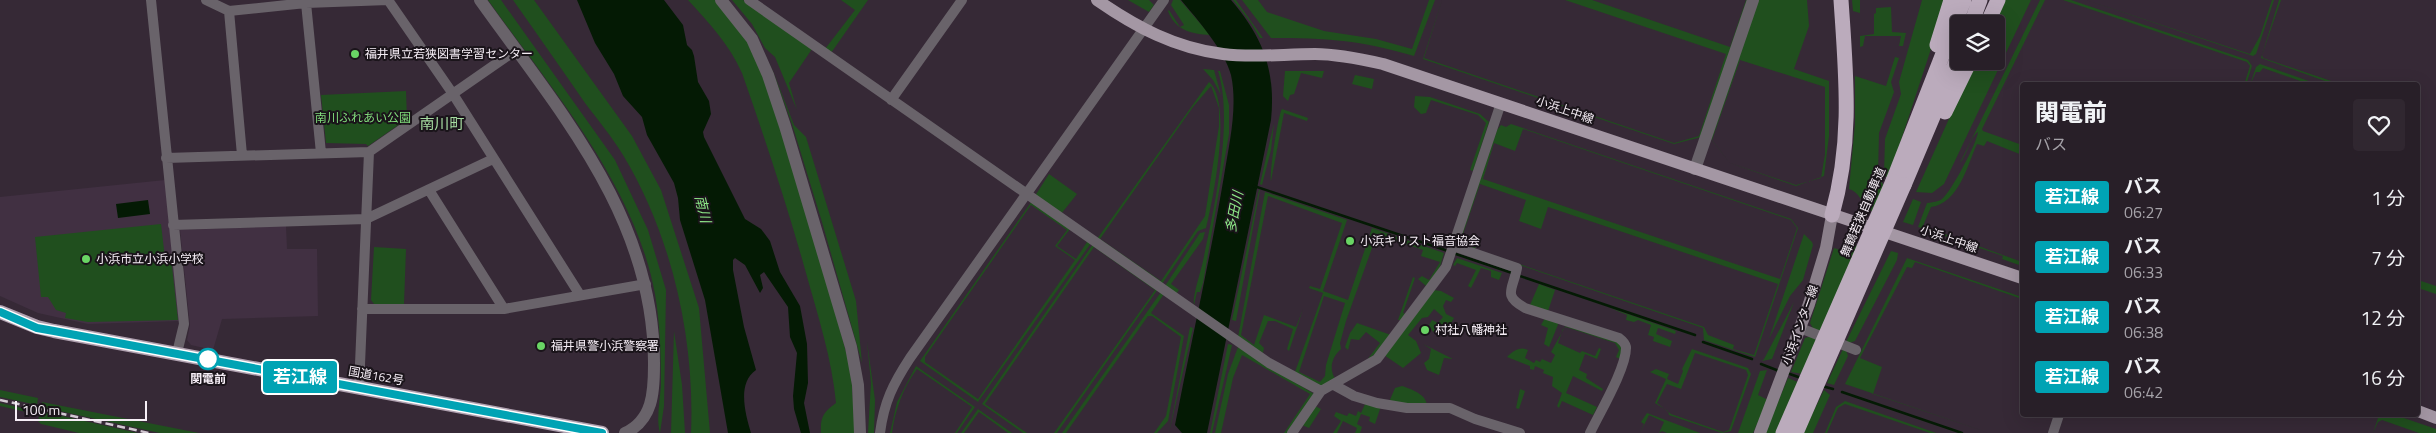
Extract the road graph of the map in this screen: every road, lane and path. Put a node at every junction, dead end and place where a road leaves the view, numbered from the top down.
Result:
1 (151, 0) edge
2 (206, 0) edge
3 (388, 0) edge
4 (480, 0) edge
5 (721, 0) edge
6 (749, 0) edge
7 (962, 0) edge
8 (1097, 0) edge
9 (1164, 0) edge
10 (1753, 0) edge
11 (1832, 0) edge
12 (1841, 0) edge
13 (1951, 0) edge
14 (1964, 0) edge
15 (1980, 0) edge
16 (1998, 0) edge
17 (306, 3) junction
18 (761, 3) edge
19 (229, 11) junction
20 (1974, 15) edge
21 (1991, 15) edge
22 (1142, 29) junction
23 (516, 50) junction
24 (1953, 70) edge
25 (1965, 70) edge
26 (453, 94) junction
27 (891, 100) junction
28 (1501, 103) junction
29 (1907, 147) junction
30 (369, 152) junction
31 (321, 153) junction
32 (242, 155) junction
33 (166, 158) junction
34 (493, 159) junction
35 (1695, 169) junction
36 (1903, 185) junction
37 (429, 190) junction
38 (1026, 193) junction
39 (1832, 214) junction
40 (366, 219) junction
41 (173, 225) junction
42 (1452, 250) junction
43 (2020, 277) edge
44 (646, 284) junction
45 (580, 295) junction
46 (504, 308) junction
47 (362, 309) junction
48 (0, 312) edge
49 (1800, 328) junction
50 (1856, 350) dead end
51 (177, 353) junction
52 (1334, 385) junction
53 (359, 388) junction
54 (1321, 391) junction
55 (2420, 412) edge
56 (2058, 417) edge
57 (2436, 418) edge
58 (602, 433) edge
59 (625, 433) edge
60 (860, 433) edge
61 (880, 433) edge
62 (1292, 433) edge
63 (1520, 433) edge
64 (1590, 433) edge
65 (1760, 433) edge
66 (1784, 433) edge
67 (1796, 433) edge
68 (2053, 433) edge

1 - 33 street
2 - 19 street
3 - 17 street
3 - 26 street
4 - 23 street
5 - 60 street
6 - 18 street
7 - 27 street
8 - 22 main road, 小浜上中線
9 - 22 street
10 - 35 street
11 - 39 highway
12 - 39 highway
13 - 29 highway
14 - 29 highway, 舞鶴若狭自動車道
15 - 20 highway
16 - 21 highway
17 - 19 street
17 - 31 street
18 - 27 street
19 - 32 street
22 - 28 main road, 小浜上中線
22 - 38 street
23 - 26 street
23 - 44 street
24 - 36 highway, 舞鶴若狭自動車道
25 - 36 highway
26 - 30 street
26 - 34 street
27 - 38 street
28 - 35 main road, 小浜上中線
28 - 42 street
29 - 36 highway, 舞鶴若狭自動車道
30 - 31 street
30 - 40 street
31 - 32 street
32 - 33 street
33 - 41 street
34 - 37 street
34 - 45 street
35 - 39 main road, 小浜上中線
36 - 66 highway, 舞鶴若狭自動車道, bridge
36 - 67 highway, bridge
37 - 40 street
37 - 46 street
38 - 54 street
38 - 61 street
39 - 43 main road, 小浜上中線
39 - 49 main road, 小浜インター線
40 - 41 street
40 - 47 street
41 - 51 street
42 - 52 street
42 - 64 street
44 - 45 street
44 - 59 street
45 - 46 street
46 - 47 street
47 - 53 street
48 - 51 highway, 国道162号
49 - 50 street
49 - 65 main road, 小浜インター線
51 - 53 highway, 国道162号
52 - 54 street
52 - 63 street
53 - 58 highway, 国道162号
54 - 62 street
55 - 57 main road
56 - 68 street

